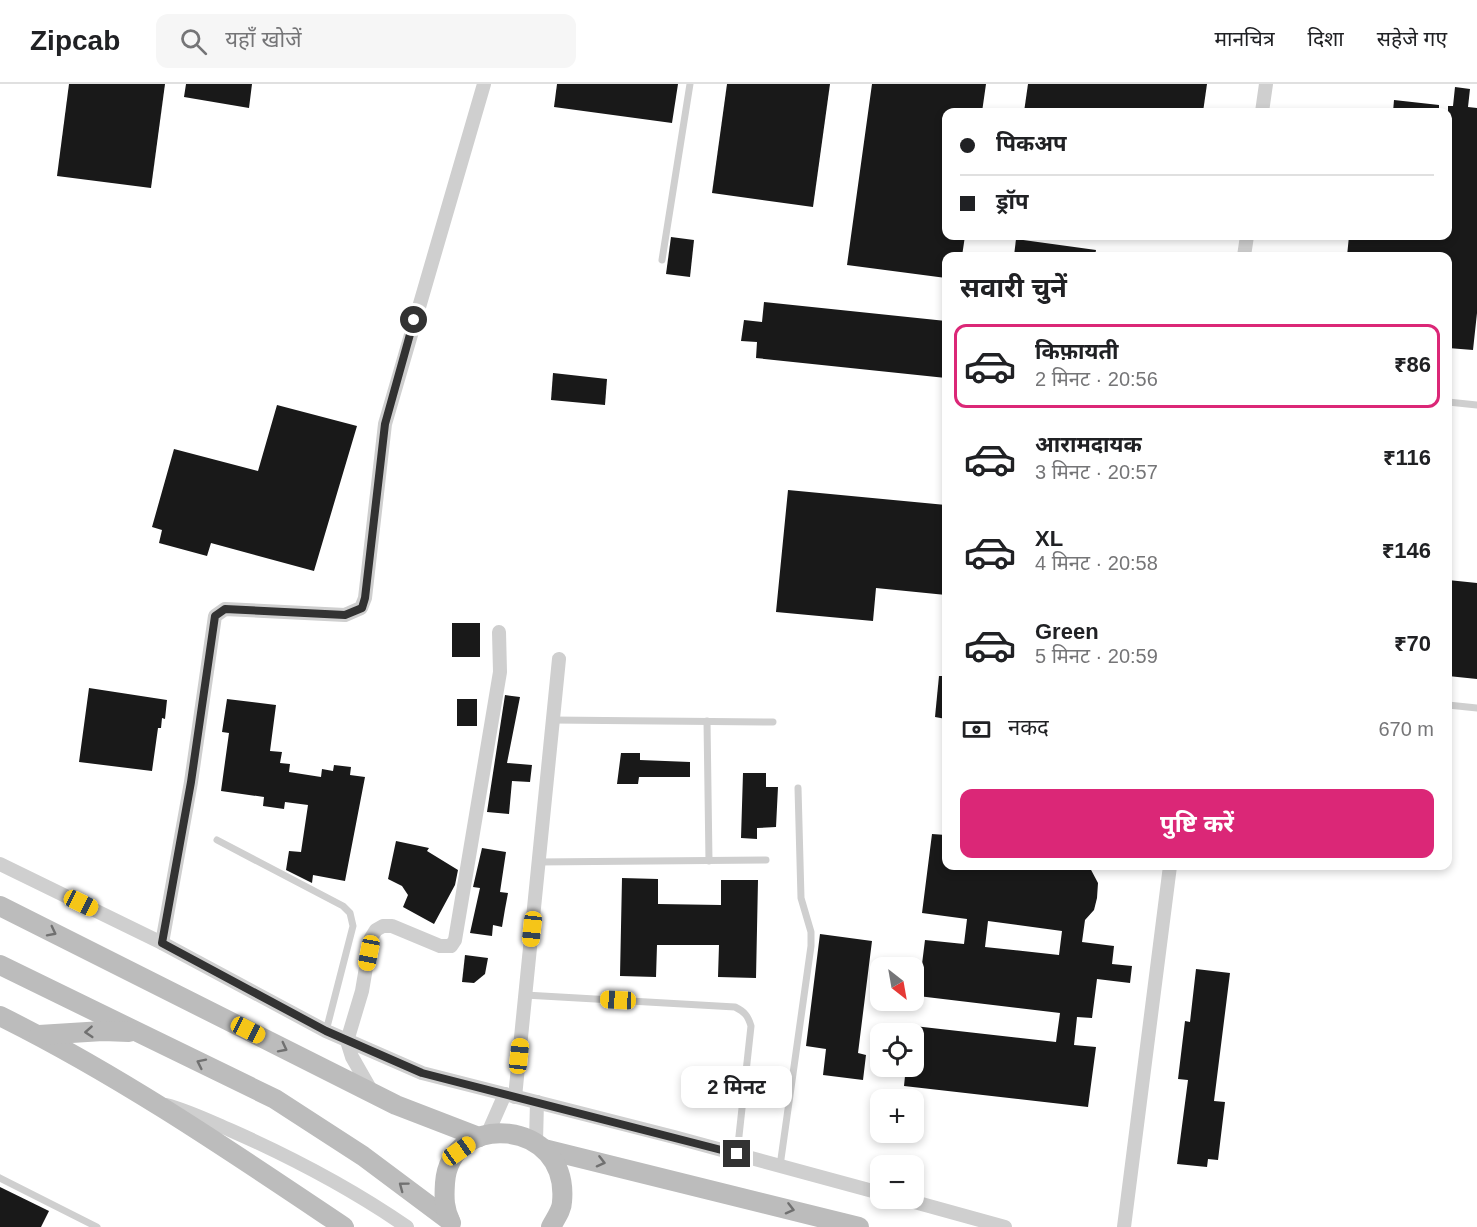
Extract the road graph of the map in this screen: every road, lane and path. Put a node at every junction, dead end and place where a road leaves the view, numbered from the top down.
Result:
1 (484, 84) edge
2 (690, 84) edge
3 (1266, 84) edge
4 (1263, 108) edge
5 (662, 260) dead end
6 (1452, 402) edge
7 (1477, 405) edge
8 (500, 632) dead end
9 (559, 659) dead end
10 (1452, 705) edge
11 (1477, 708) edge
12 (552, 720) junction
13 (707, 721) junction
14 (773, 722) dead end
15 (798, 788) dead end
16 (217, 840) dead end
17 (766, 860) dead end
18 (709, 861) junction
19 (538, 862) junction
20 (0, 864) edge
21 (1169, 870) edge
22 (0, 906) edge
23 (162, 943) junction
24 (0, 965) edge
25 (525, 995) junction
26 (0, 1016) edge
27 (326, 1031) junction
28 (139, 1032) junction
29 (39, 1035) junction
30 (347, 1041) junction
31 (372, 1092) junction
32 (510, 1095) junction
33 (537, 1102) junction
34 (155, 1103) junction
35 (483, 1136) junction
36 (540, 1145) junction
37 (737, 1154) junction
38 (780, 1166) junction
39 (0, 1178) edge
40 (870, 1190) edge
41 (924, 1205) edge
42 (452, 1224) edge
43 (97, 1227) edge
44 (344, 1227) edge
45 (407, 1227) edge
46 (551, 1227) edge
47 (860, 1227) edge
48 (1005, 1227) edge
49 (1124, 1227) edge

1 - 23 street
2 - 5 lane
3 - 4 street
6 - 7 lane
8 - 30 street
9 - 12 street
10 - 11 lane
12 - 13 lane
12 - 19 street
13 - 14 lane
13 - 18 lane
15 - 38 lane
16 - 27 lane
17 - 18 lane
18 - 19 lane
19 - 25 street
20 - 23 street
21 - 49 street
22 -> 31 main road
23 - 27 street
24 - 28 main road
25 - 32 street
25 - 37 lane
26 - 29 main road
27 - 30 street
28 -> 29 main road
42 -> 28 main road
29 - 34 main road
30 - 31 street
30 - 32 street
31 - 35 main road
32 - 33 street
32 - 35 street
33 - 36 street
33 - 37 street
34 - 44 main road
34 - 45 street
35 - 36 main road
35 - 42 main road
36 - 46 main road
36 -> 47 main road
37 - 38 street
38 - 40 street
39 - 43 lane
41 - 48 street

